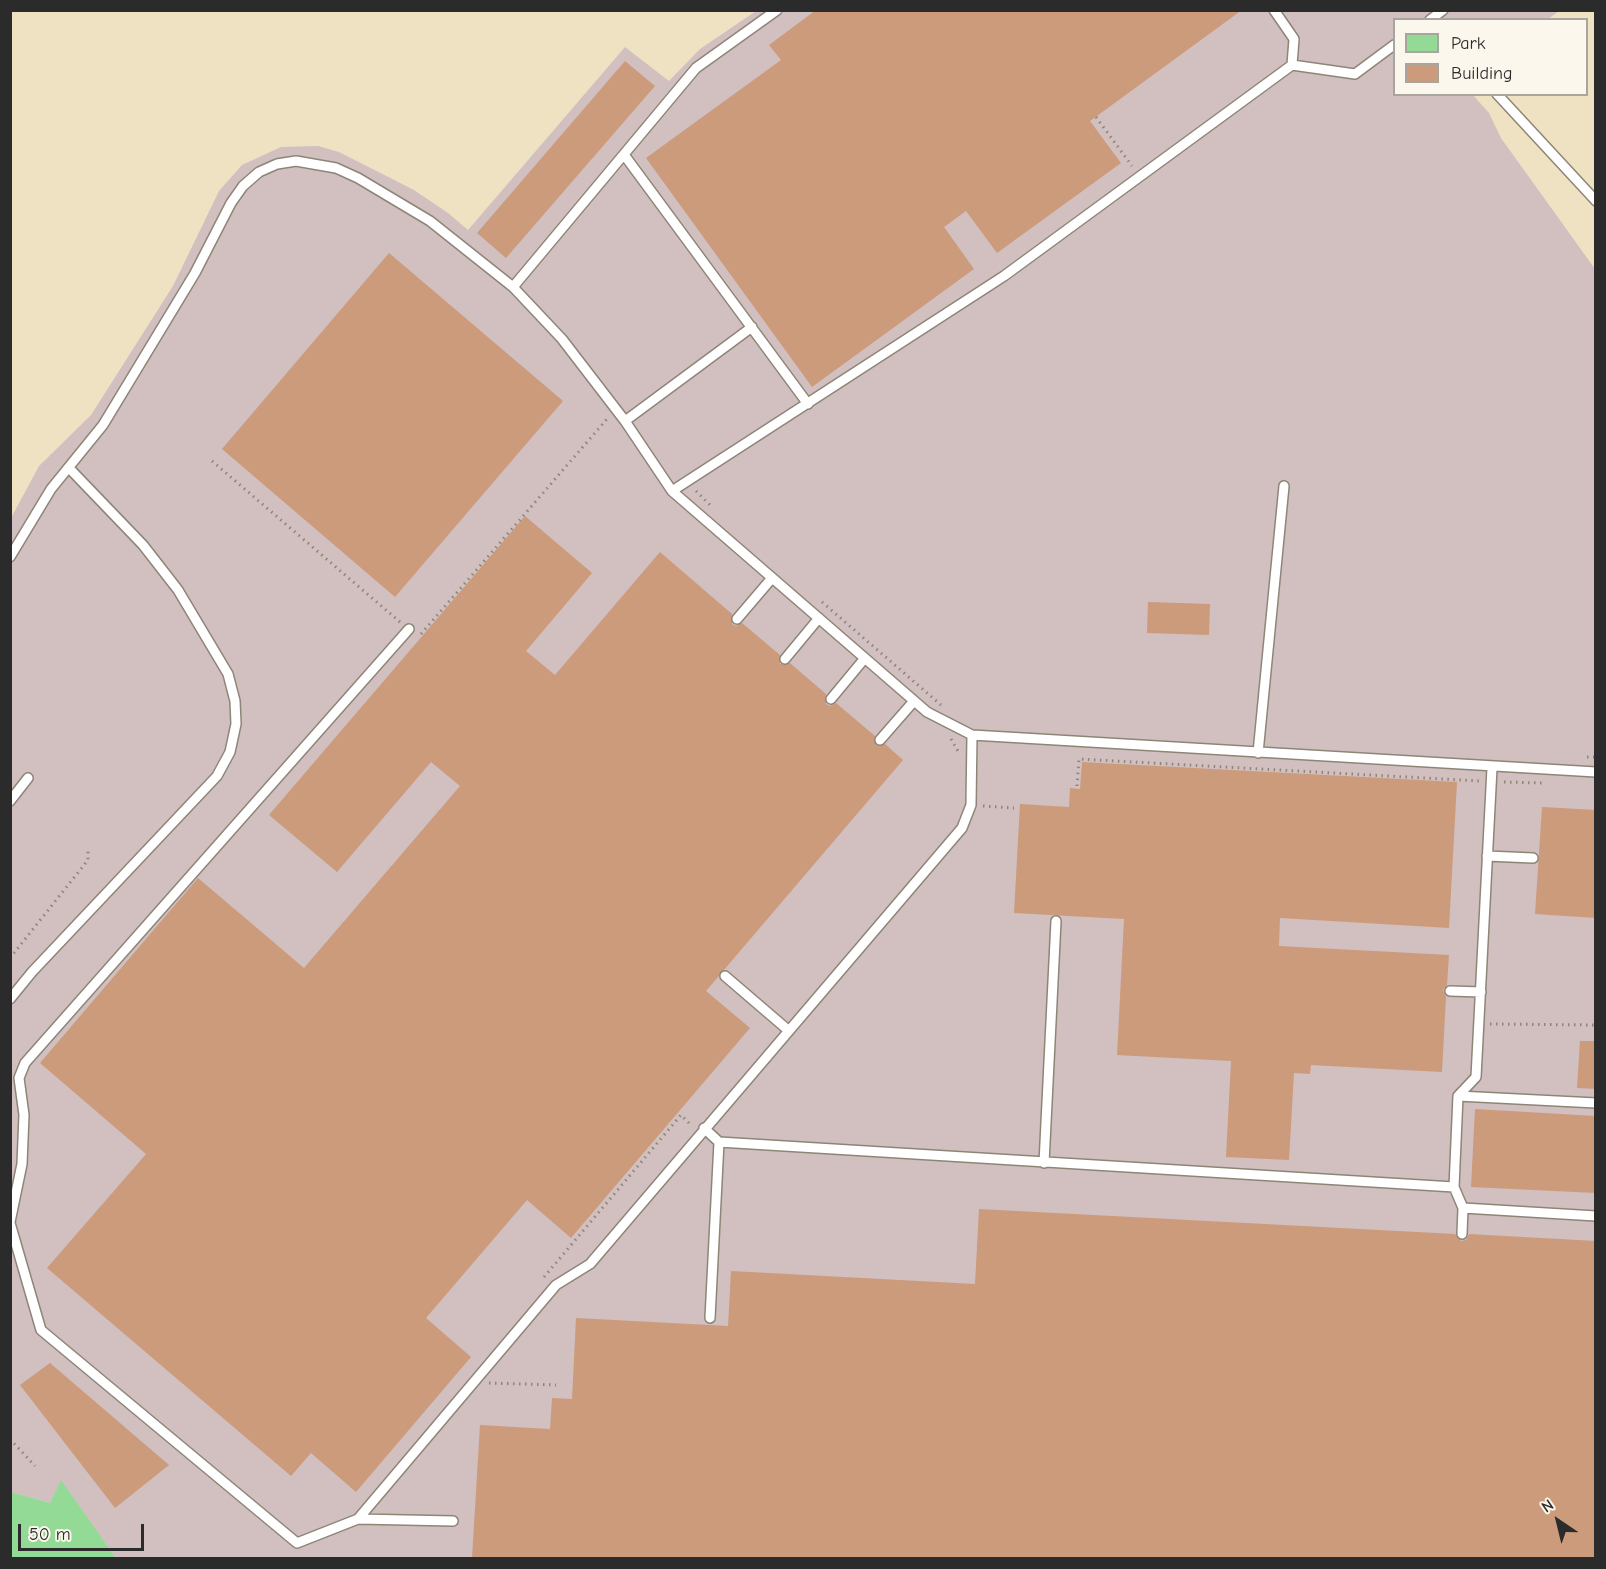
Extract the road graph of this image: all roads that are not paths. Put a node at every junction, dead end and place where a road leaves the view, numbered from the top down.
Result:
1 (777, 10) edge
2 (1274, 10) edge
3 (1393, 46) edge
4 (1292, 65) junction
5 (1499, 96) edge
6 (625, 156) junction
7 (1596, 201) edge
8 (513, 288) junction
9 (752, 327) junction
10 (808, 404) junction
11 (625, 421) junction
12 (69, 468) junction
13 (1284, 486) dead end
14 (672, 491) junction
15 (10, 557) edge
16 (772, 578) junction
17 (819, 618) junction
18 (737, 619) dead end
19 (409, 629) road end
20 (865, 658) junction
21 (785, 659) dead end
22 (831, 699) dead end
23 (914, 701) junction
24 (972, 735) junction
25 (880, 740) dead end
26 (1258, 753) junction
27 (1492, 768) junction
28 (1596, 772) edge
29 (28, 778) dead end
30 (10, 801) edge
31 (1487, 856) junction
32 (1533, 858) dead end
33 (1056, 921) dead end
34 (725, 976) dead end
35 (1450, 991) dead end
36 (1480, 992) junction
37 (10, 999) edge
38 (788, 1030) junction
39 (1458, 1096) junction
40 (1596, 1103) edge
41 (704, 1128) junction
42 (719, 1142) junction
43 (1044, 1163) junction
44 (1454, 1187) junction
45 (1463, 1208) junction
46 (1596, 1216) edge
47 (10, 1222) edge
48 (1462, 1234) dead end
49 (710, 1318) dead end
50 (358, 1519) junction
51 (453, 1521) dead end

1 - 6 lane
2 - 4 lane
3 - 4 lane
4 - 10 lane
5 - 7 lane
6 - 8 lane
6 - 9 lane
8 - 11 lane
8 - 12 lane
9 - 10 lane
9 - 11 lane
10 - 14 lane
11 - 14 lane
12 - 15 lane
12 - 37 lane
13 - 26 lane
14 - 16 lane
16 - 17 lane
16 - 18 lane
17 - 20 lane
17 - 21 lane
19 - 47 lane
20 - 22 lane
20 - 23 lane
23 - 24 lane
23 - 25 lane
24 - 26 lane
24 - 38 lane
26 - 27 lane
27 - 28 lane
27 - 31 lane
29 - 30 lane
31 - 32 lane
31 - 36 lane
33 - 43 lane
34 - 38 lane
35 - 36 lane
36 - 39 lane
38 - 41 lane
39 - 40 lane
39 - 44 lane
41 - 42 lane
41 - 50 lane
42 - 43 lane
42 - 49 lane
43 - 44 lane
44 - 45 lane
45 - 46 lane
45 - 48 lane
47 - 50 lane
50 - 51 lane

